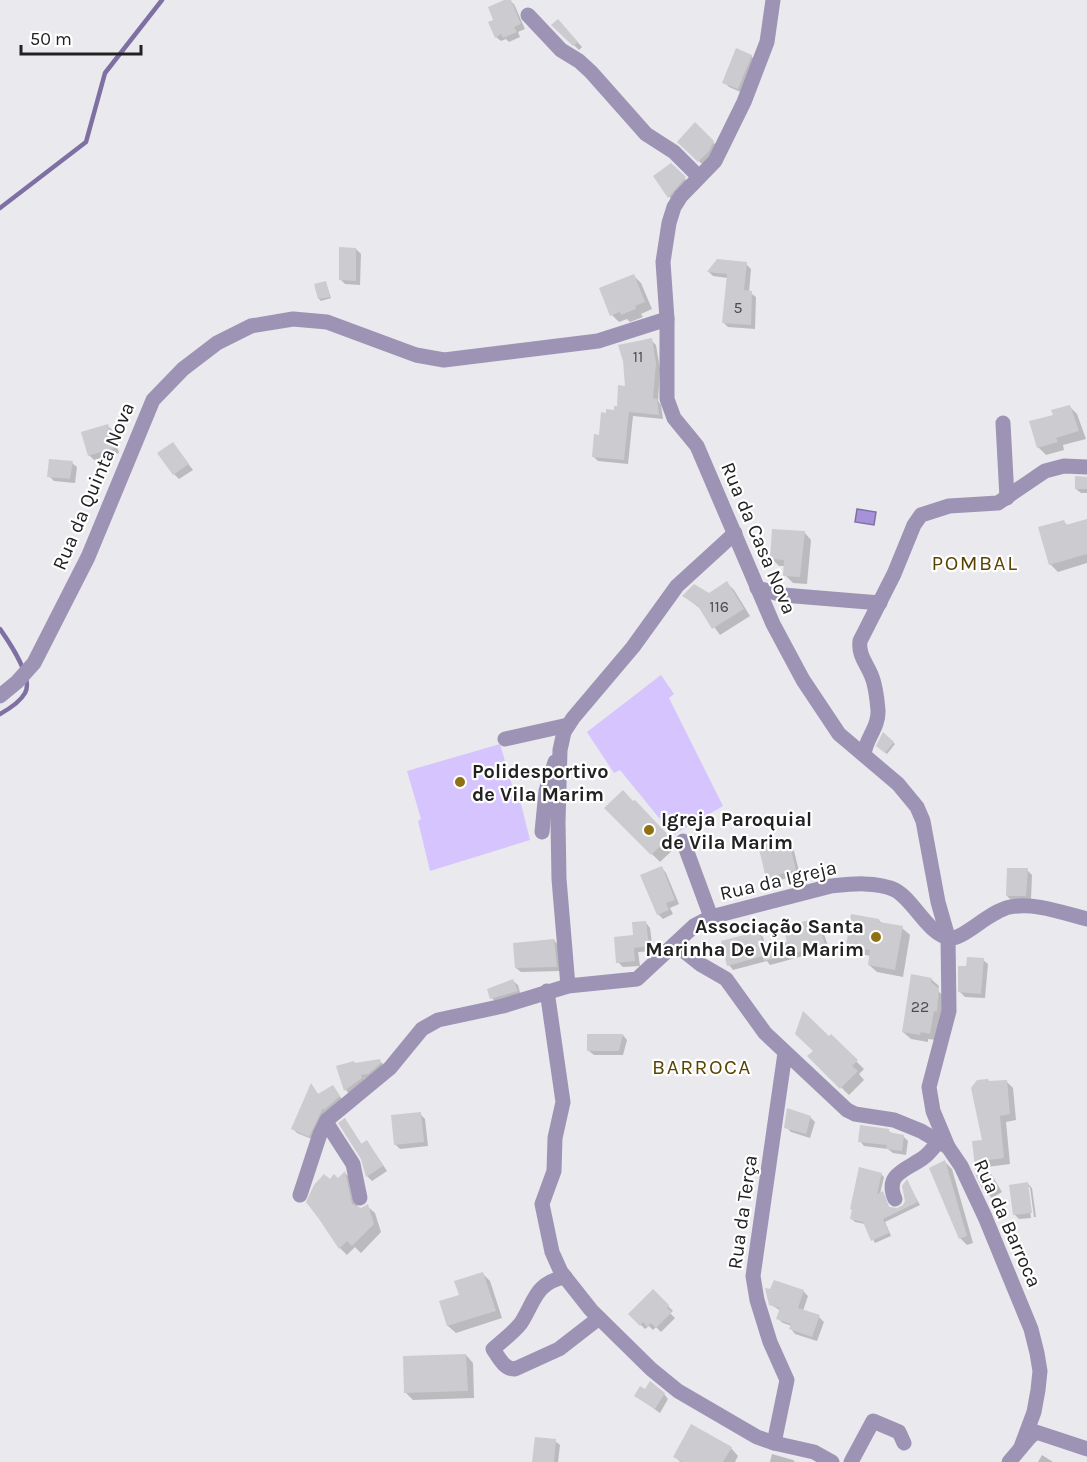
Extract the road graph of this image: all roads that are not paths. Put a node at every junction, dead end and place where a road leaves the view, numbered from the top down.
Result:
1 (773, 0) edge
2 (528, 15) dead end
3 (699, 177) junction
4 (667, 320) junction
5 (1003, 423) dead end
6 (1087, 466) edge
7 (1008, 498) junction
8 (735, 534) junction
9 (758, 588) junction
10 (880, 603) junction
11 (0, 696) edge
12 (568, 725) junction
13 (505, 740) dead end
14 (560, 750) junction
15 (864, 755) junction
16 (542, 832) dead end
17 (683, 841) dead end
18 (711, 917) junction
19 (1087, 919) edge
20 (948, 938) junction
21 (675, 944) junction
22 (568, 986) junction
23 (547, 991) junction
24 (785, 1053) junction
25 (326, 1122) junction
26 (943, 1144) junction
27 (300, 1195) dead end
28 (360, 1198) dead end
29 (895, 1199) dead end
30 (565, 1277) junction
31 (599, 1318) junction
32 (774, 1443) junction
33 (904, 1443) dead end
34 (1021, 1447) junction
35 (1087, 1449) edge
36 (832, 1462) edge
37 (851, 1462) edge
38 (1010, 1462) edge

1 - 3 street, Rua da Casa Nova
2 - 3 street
3 - 4 street, Rua da Casa Nova
4 - 8 street, Rua da Casa Nova
4 - 11 street, Rua da Quinta Nova
5 - 7 street
6 - 7 street
7 - 10 street
8 - 9 street, Rua da Casa Nova
8 - 12 street
9 - 10 street
9 - 15 street, Rua da Casa Nova
10 - 15 street
12 - 13 street
12 - 14 street
14 - 16 street
14 - 22 street
15 - 20 street, Rua da Casa Nova
17 - 18 street
18 - 20 street, Rua da Igreja
18 - 21 street, Rua da Igreja
19 - 20 street
20 - 26 street, Rua da Barroca
21 - 22 street, Rua da Igreja
21 - 24 street
22 - 23 street, Rua da Igreja
23 - 25 street, Rua da Igreja
23 - 30 street
24 - 26 street
24 - 32 street, Rua da Terça
25 - 27 street
25 - 28 street
26 - 29 street
26 - 34 street, Rua da Barroca
30 - 31 street
30 - 31 street
31 - 32 street
32 - 36 street
33 - 37 street
34 - 35 street
34 - 38 street

